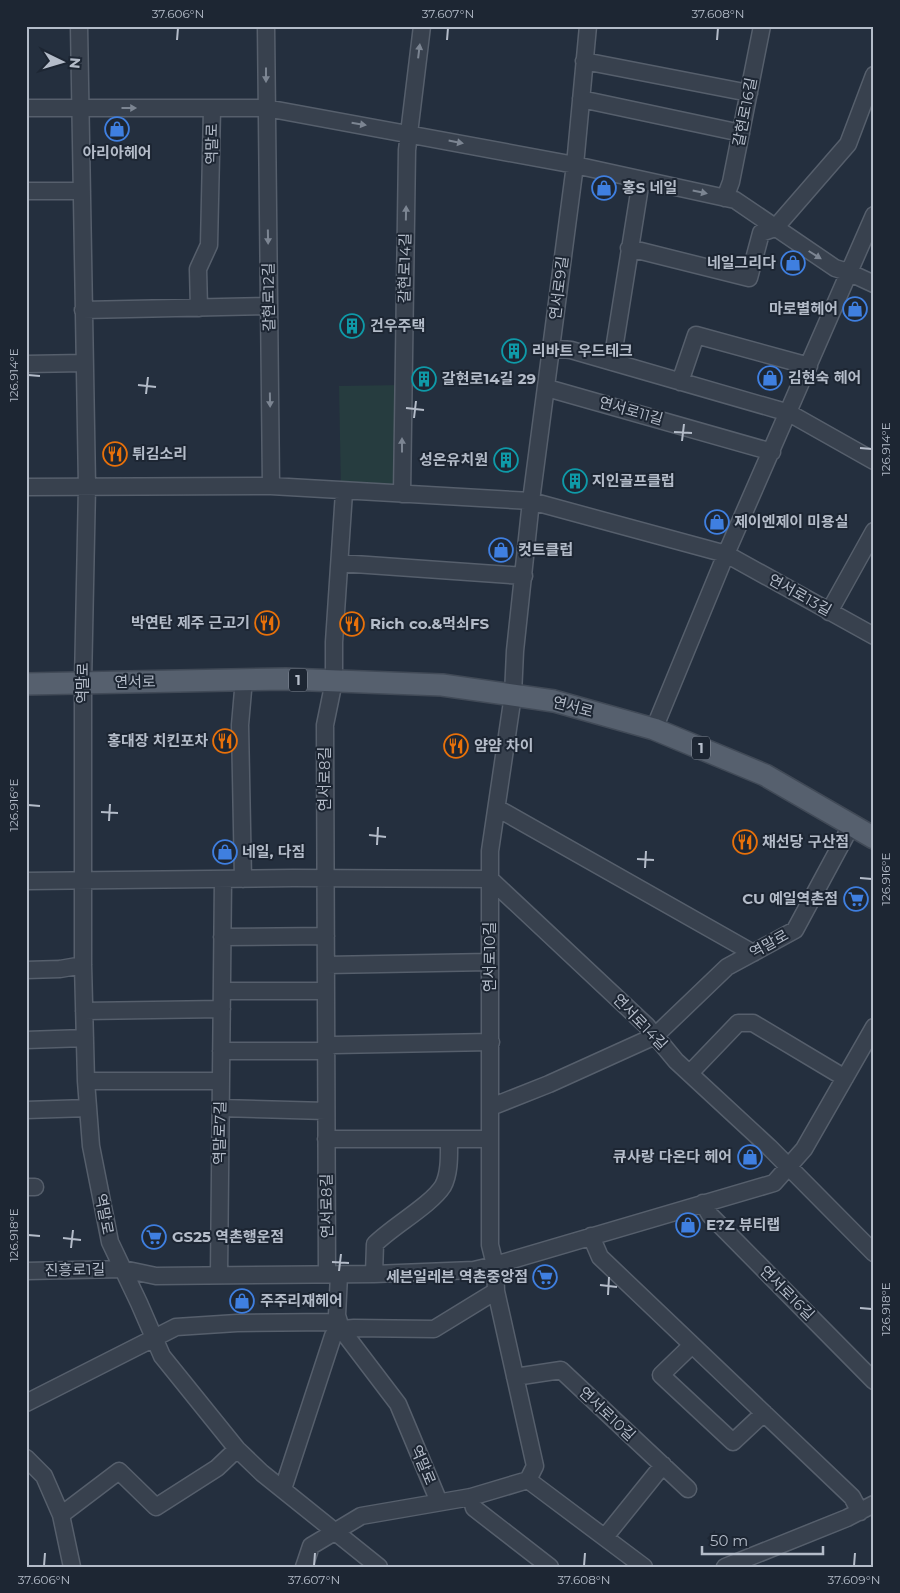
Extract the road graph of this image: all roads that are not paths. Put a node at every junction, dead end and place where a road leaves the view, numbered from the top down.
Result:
1 (79, 26) edge
2 (266, 26) edge
3 (422, 26) edge
4 (588, 26) edge
5 (762, 26) edge
6 (584, 62) junction
7 (874, 75) edge
8 (749, 93) junction
9 (581, 99) junction
10 (26, 108) edge
11 (80, 108) junction
12 (266, 108) junction
13 (212, 109) junction
14 (408, 133) junction
15 (741, 133) junction
16 (574, 165) junction
17 (641, 180) junction
18 (26, 191) edge
19 (82, 191) junction
20 (725, 198) junction
21 (874, 215) edge
22 (775, 228) junction
23 (629, 248) junction
24 (848, 272) junction
25 (874, 284) edge
26 (269, 306) junction
27 (199, 308) junction
28 (84, 310) junction
29 (552, 348) junction
30 (612, 362) junction
31 (84, 363) junction
32 (26, 364) edge
33 (809, 366) junction
34 (680, 382) junction
35 (547, 388) junction
36 (789, 413) junction
37 (772, 452) junction
38 (874, 461) edge
39 (87, 486) junction
40 (271, 486) junction
41 (26, 488) edge
42 (344, 492) junction
43 (402, 494) junction
44 (532, 501) junction
45 (872, 540) edge
46 (726, 554) junction
47 (340, 563) junction
48 (524, 576) junction
49 (830, 612) junction
50 (874, 636) edge
51 (244, 679) junction
52 (334, 681) junction
53 (83, 683) junction
54 (26, 684) edge
55 (513, 695) junction
56 (654, 729) junction
57 (497, 808) junction
58 (852, 826) junction
59 (874, 838) edge
60 (326, 878) junction
61 (222, 879) junction
62 (243, 879) junction
63 (490, 879) junction
64 (83, 881) junction
65 (26, 882) edge
66 (326, 936) junction
67 (222, 937) junction
68 (753, 953) junction
69 (489, 962) junction
70 (83, 965) junction
71 (326, 965) junction
72 (26, 970) edge
73 (222, 991) junction
74 (326, 991) junction
75 (222, 1009) junction
76 (84, 1011) junction
77 (874, 1027) edge
78 (655, 1036) junction
79 (85, 1038) junction
80 (26, 1040) edge
81 (490, 1042) junction
82 (326, 1048) junction
83 (869, 1049) edge
84 (221, 1051) junction
85 (690, 1073) junction
86 (845, 1078) junction
87 (86, 1081) junction
88 (221, 1081) junction
89 (491, 1107) junction
90 (88, 1108) junction
91 (221, 1108) junction
92 (26, 1110) edge
93 (326, 1111) junction
94 (326, 1139) junction
95 (490, 1139) junction
96 (449, 1140) junction
97 (787, 1168) junction
98 (703, 1203) junction
99 (591, 1236) junction
100 (874, 1253) edge
101 (495, 1265) junction
102 (123, 1269) junction
103 (26, 1271) edge
104 (333, 1274) junction
105 (374, 1274) junction
106 (219, 1275) junction
107 (496, 1291) junction
108 (341, 1329) junction
109 (154, 1338) junction
110 (692, 1344) junction
111 (515, 1376) junction
112 (874, 1380) edge
113 (26, 1403) edge
114 (764, 1413) junction
115 (238, 1449) junction
116 (26, 1458) edge
117 (663, 1465) junction
118 (528, 1480) junction
119 (283, 1489) junction
120 (688, 1489) dead end
121 (471, 1496) junction
122 (439, 1502) junction
123 (867, 1508) edge
124 (62, 1516) junction
125 (334, 1531) junction
126 (605, 1538) junction
127 (72, 1567) edge
128 (304, 1567) edge
129 (379, 1567) edge
130 (550, 1567) edge
131 (644, 1567) edge
132 (725, 1567) edge

1 - 11 street, 역말로
2 -> 12 street, 갈현로12길
14 -> 3 street, 갈현로14길
4 - 6 street, 연서로9길
5 - 8 street, 갈현로16길
6 - 8 street
6 - 9 street, 연서로9길
7 - 22 street
8 - 15 street, 갈현로16길
9 - 15 street
9 - 16 street, 연서로9길
10 - 11 street
11 -> 13 street, 역말로
11 - 19 street, 역말로
12 - 13 street
12 -> 14 street
12 -> 26 street, 갈현로12길
13 - 27 street, 역말로
14 -> 16 street
43 -> 14 street, 갈현로14길
15 - 20 street, 갈현로16길
16 - 17 street
16 - 29 street, 연서로9길
17 -> 20 street
17 - 23 street
18 - 19 street
19 - 28 street, 역말로
20 - 22 street
21 - 24 street
22 - 23 street
22 -> 24 street
23 - 30 street
24 - 25 street
24 - 33 street
26 - 27 street
26 -> 40 street, 갈현로12길
27 - 28 street
28 - 31 street, 역말로
29 - 30 street
29 - 35 street, 연서로9길
30 - 34 street
31 - 32 street
31 - 39 street, 역말로
33 - 34 street
33 - 36 street
34 - 36 street
35 - 37 street, 연서로11길
35 - 44 street, 연서로9길
36 - 37 street
36 - 38 street
37 - 46 street
39 - 40 street
39 - 41 street
39 - 53 street, 역말로
40 - 42 street
42 - 43 street
42 - 47 street, 연서로8길
43 - 44 street
44 - 46 street
44 - 48 street, 연서로9길
45 - 49 street
46 - 49 street, 연서로13길
46 - 56 street
47 - 48 street
47 - 52 street, 연서로8길
48 - 55 street, 연서로9길
49 - 50 street, 연서로13길
51 - 52 main road, 연서로 / 1
51 - 53 main road, 연서로 / 1
51 - 62 street
52 - 55 main road, 연서로 / 1
52 - 60 street, 연서로8길
53 - 54 main road, 연서로 / 1
53 - 64 street, 역말로
55 - 56 main road, 연서로 / 1
55 - 57 street, 연서로10길
56 - 58 main road, 연서로 / 1
57 - 63 street, 연서로10길
57 - 68 street
58 - 59 main road, 연서로 / 1
58 - 68 street, 역말로
60 - 62 street
60 - 63 street
60 - 66 street, 연서로8길
61 - 62 street
61 - 64 street
61 - 67 street
63 - 69 street, 연서로10길
63 - 78 street, 연서로14길
64 - 65 street
64 - 70 street, 역말로
66 - 67 street
66 - 71 street, 연서로8길
67 - 73 street
68 - 78 street, 역말로
69 - 71 street
69 - 81 street, 연서로10길
70 - 72 street
70 - 76 street, 역말로
71 - 74 street, 연서로8길
73 - 74 street
73 - 75 street, 역말로7길
74 - 82 street, 연서로8길
75 - 76 street
75 - 84 street, 역말로7길
76 - 79 street, 역말로
77 - 83 street
78 - 85 street, 연서로14길
78 - 89 street
79 - 80 street
79 - 87 street, 역말로
81 - 82 street
81 - 89 street, 연서로10길
82 - 84 street
82 - 93 street, 연서로8길
83 - 86 street
84 - 88 street, 역말로7길
85 - 86 street
85 - 97 street, 연서로14길
86 - 97 street
87 - 88 street
87 - 90 street, 역말로
88 - 91 street, 역말로7길
89 - 95 street, 연서로10길
90 - 92 street
90 - 102 street, 역말로
91 - 93 street
91 - 106 street, 역말로7길
93 - 94 street, 연서로8길
94 - 96 street
94 - 104 street, 연서로8길
95 - 96 street
95 - 101 street, 연서로10길
96 - 105 street
97 - 98 street
97 - 100 street
98 - 99 street
98 - 112 street, 연서로16길
99 - 101 street
99 - 110 street
101 - 105 street
101 - 107 street, 연서로10길
102 - 103 street, 진흥로1길
102 - 106 street
102 - 109 street, 역말로
104 - 105 street
104 - 106 street
104 - 108 street, 역말로
107 - 108 street
107 - 111 street, 연서로10길
108 - 109 street
108 - 119 street
108 - 122 street, 역말로
109 - 113 street
109 - 115 street, 역말로
110 - 114 street
110 - 114 street
111 - 117 street, 연서로10길
111 - 118 street, 연서로10길
114 - 123 street
115 - 119 street, 역말로
115 - 124 street
116 - 124 street
117 - 120 street, 연서로10길
117 - 126 street
118 - 121 street, 역말로
118 - 126 street
119 - 125 street, 역말로
121 - 122 street, 역말로
121 - 130 street
122 - 125 street, 역말로
123 - 132 street
124 - 127 street
125 - 128 street, 역말로
125 - 129 street, 역말로
126 - 131 street

